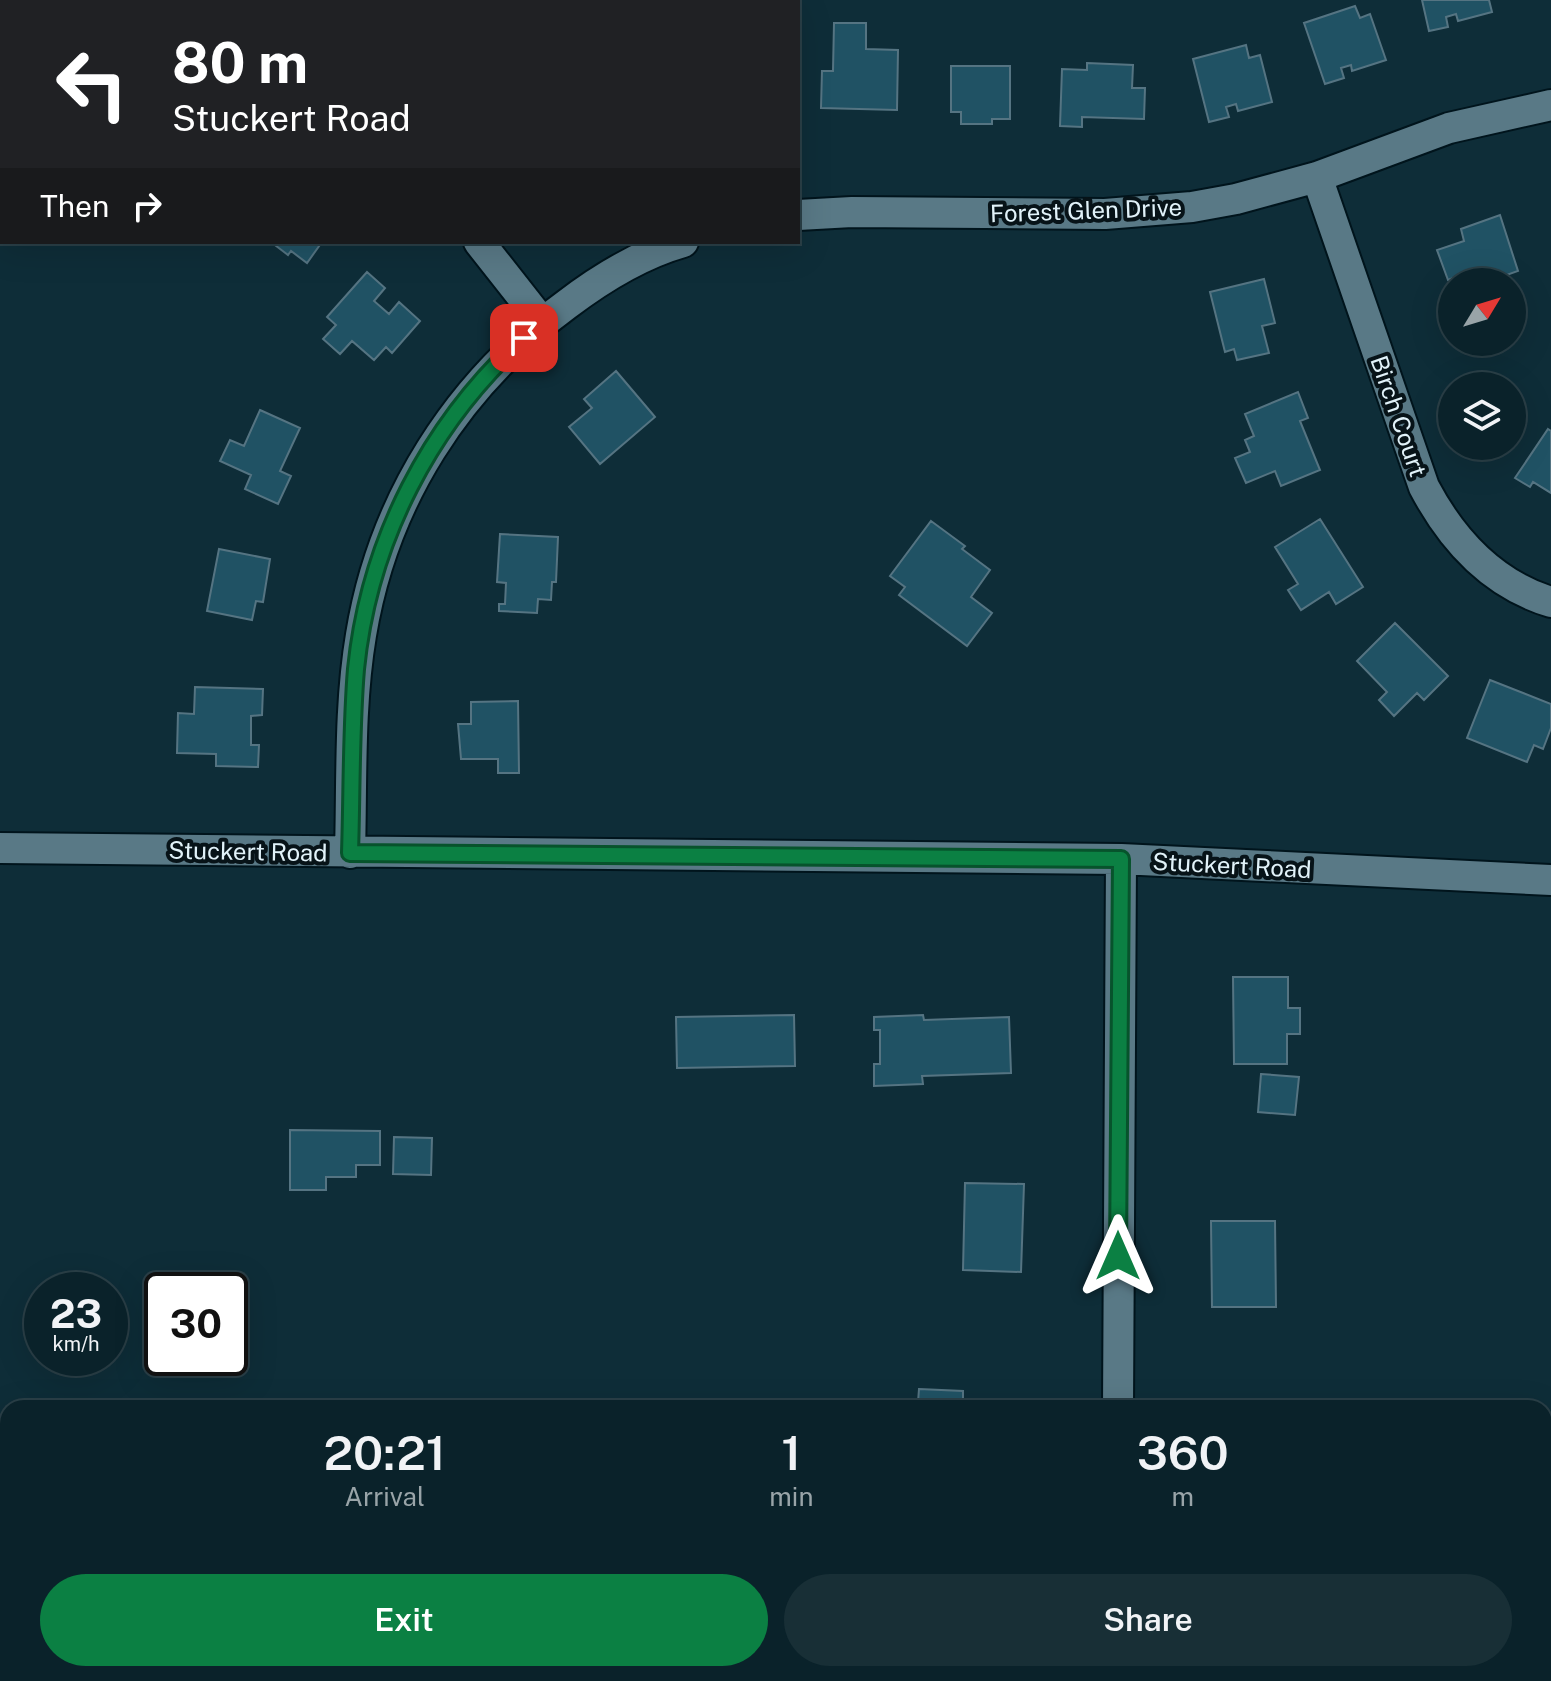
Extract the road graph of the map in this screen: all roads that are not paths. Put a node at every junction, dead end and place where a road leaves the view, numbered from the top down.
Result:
1 (1551, 105) edge
2 (1317, 177) junction
3 (800, 215) edge
4 (481, 244) edge
5 (679, 244) edge
6 (542, 322) junction
7 (1551, 602) edge
8 (0, 848) edge
9 (350, 853) junction
10 (1121, 859) junction
11 (1551, 880) edge
12 (1118, 1400) edge

1 - 2 street, Forest Glen Drive
2 - 3 street, Forest Glen Drive
2 - 7 street, Birch Court
4 - 6 street
5 - 6 street
6 - 9 street
8 - 9 street, Stuckert Road
9 - 10 street, Stuckert Road
10 - 11 street, Stuckert Road
10 - 12 street

